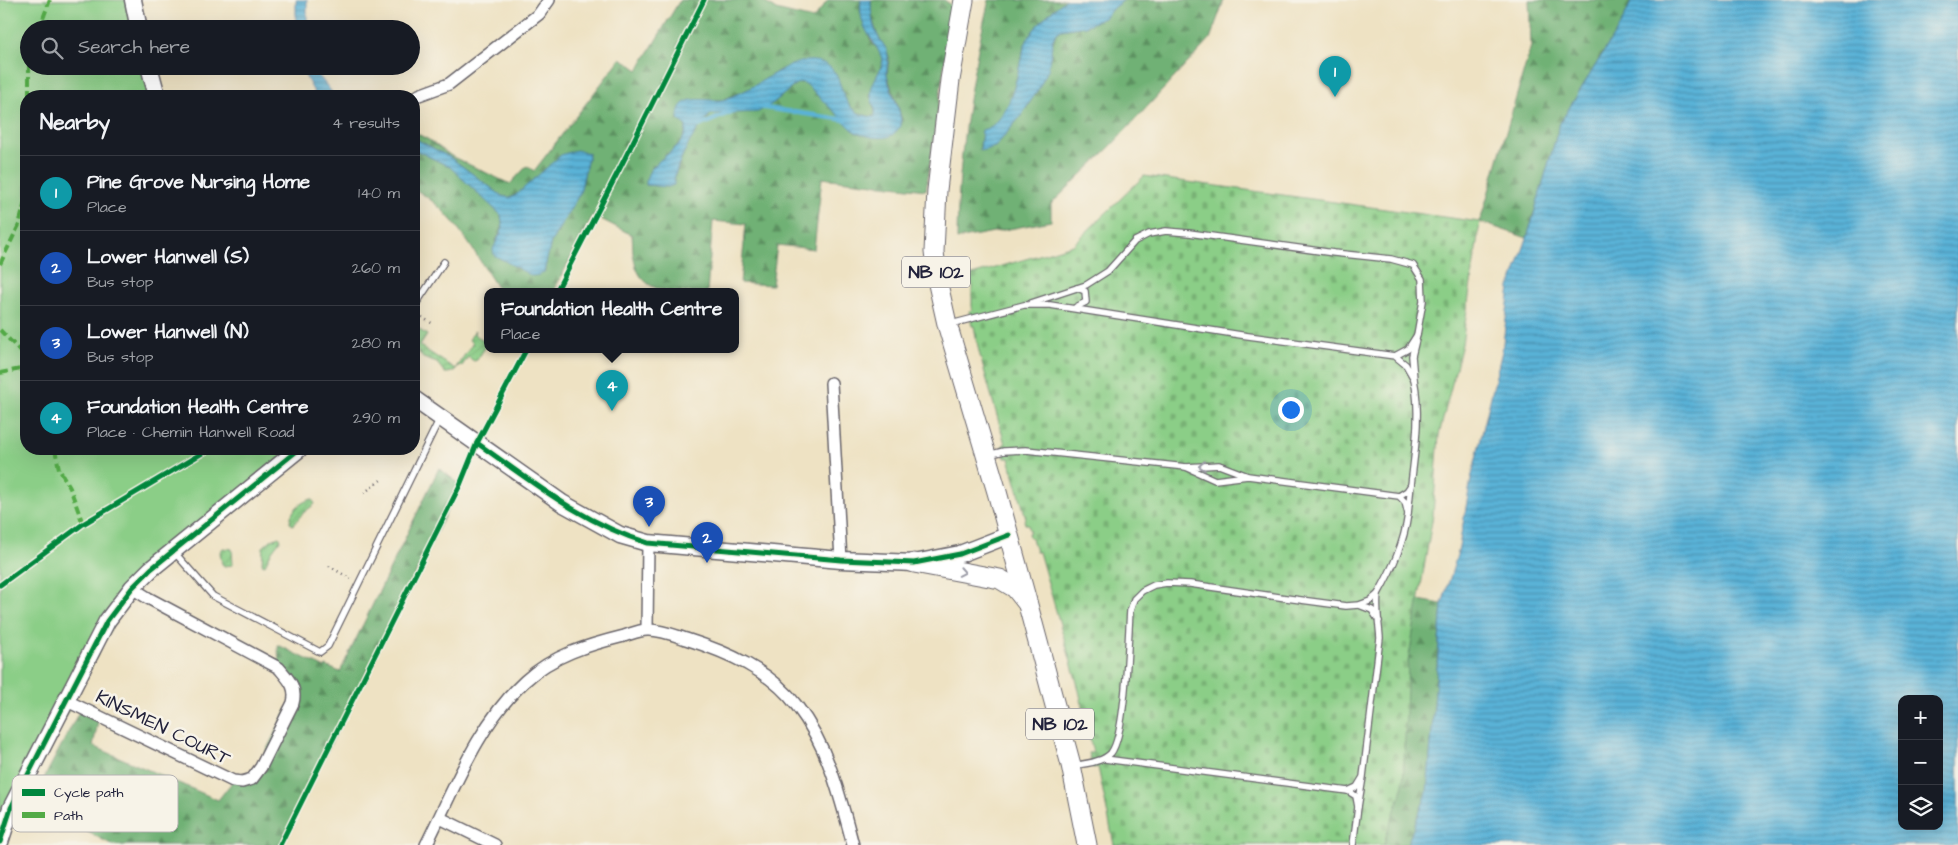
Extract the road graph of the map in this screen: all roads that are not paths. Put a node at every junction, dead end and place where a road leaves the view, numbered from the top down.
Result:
1 (133, 0) edge
2 (550, 0) edge
3 (964, 0) edge
4 (137, 20) edge
5 (151, 75) edge
6 (155, 90) edge
7 (420, 95) edge
8 (444, 262) dead end
9 (1075, 288) junction
10 (420, 298) edge
11 (1024, 306) junction
12 (1075, 307) junction
13 (947, 324) junction
14 (1417, 336) junction
15 (1395, 356) junction
16 (1414, 378) junction
17 (831, 383) dead end
18 (420, 404) edge
19 (420, 410) edge
20 (437, 416) junction
21 (420, 452) edge
22 (292, 455) edge
23 (419, 455) edge
24 (986, 455) junction
25 (1186, 467) junction
26 (1248, 476) junction
27 (1411, 485) junction
28 (1400, 496) junction
29 (1408, 514) junction
30 (1009, 535) junction
31 (648, 544) junction
32 (174, 551) junction
33 (841, 560) junction
34 (914, 563) junction
35 (132, 588) junction
36 (1378, 594) junction
37 (1028, 604) junction
38 (1360, 605) junction
39 (1379, 620) junction
40 (647, 630) junction
41 (65, 700) junction
42 (1115, 746) junction
43 (1105, 759) junction
44 (1120, 760) junction
45 (1071, 765) junction
46 (28, 775) edge
47 (1363, 777) junction
48 (1348, 791) junction
49 (12, 806) edge
50 (1358, 807) junction
51 (440, 818) junction
52 (0, 842) edge
53 (426, 845) edge
54 (495, 845) edge
55 (853, 845) edge
56 (1087, 845) edge
57 (1353, 845) edge

1 - 4 main road
2 - 7 street
3 - 13 main road, NB 102
5 - 6 main road
8 - 10 lane
9 - 11 lane
9 - 12 lane
9 - 14 lane
11 - 12 lane
11 - 13 lane
12 - 15 lane
13 - 24 main road, NB 102
14 - 15 lane
14 - 16 lane
15 - 16 lane
16 - 27 lane
17 - 33 street
18 - 20 main road
19 - 20 main road
20 - 21 lane
20 - 31 main road
22 - 32 main road
23 - 32 lane
24 - 25 lane
24 - 30 main road, NB 102
26 -> 25 lane
25 - 26 lane
26 - 28 lane
27 - 28 lane
27 - 29 lane
28 - 29 lane
29 - 36 lane
30 - 34 main road
30 - 37 main road, NB 102
31 - 33 main road
31 - 40 street
32 - 35 main road
33 - 34 main road
34 -> 37 main road
35 - 41 main road
35 - 41 street, KINSMEN COURT
36 - 38 lane
36 - 39 lane
37 - 45 main road, NB 102
38 - 39 lane
38 - 42 lane
39 - 47 lane
40 - 51 street
40 - 55 street
41 - 46 main road
42 - 43 lane
42 - 44 lane
43 - 44 lane
43 - 45 lane
44 - 48 lane
45 - 56 main road, NB 102
47 - 48 lane
47 - 50 lane
48 - 50 lane
49 - 52 main road
50 - 57 lane
51 - 53 street
51 - 54 street

